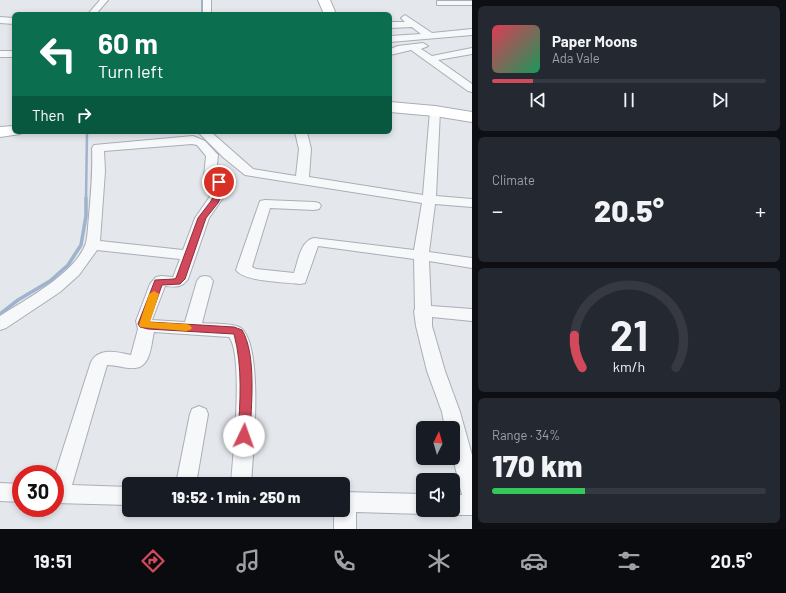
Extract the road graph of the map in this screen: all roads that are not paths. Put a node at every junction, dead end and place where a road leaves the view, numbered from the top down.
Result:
1 (104, 0) edge
2 (207, 0) edge
3 (324, 0) edge
4 (440, 3) dead end
5 (472, 3) edge
6 (94, 12) edge
7 (208, 12) edge
8 (329, 12) edge
9 (405, 18) dead end
10 (0, 20) edge
11 (12, 21) edge
12 (412, 24) junction
13 (392, 25) edge
14 (472, 32) edge
15 (429, 35) junction
16 (392, 39) edge
17 (448, 42) dead end
18 (414, 48) junction
19 (472, 51) edge
20 (392, 52) edge
21 (0, 54) edge
22 (12, 54) edge
23 (431, 59) junction
24 (472, 89) edge
25 (392, 107) edge
26 (436, 111) junction
27 (472, 117) edge
28 (12, 131) edge
29 (0, 132) edge
30 (206, 134) edge
31 (302, 134) edge
32 (302, 181) junction
33 (429, 200) junction
34 (472, 203) edge
35 (314, 206) dead end
36 (92, 245) junction
37 (188, 254) junction
38 (421, 256) junction
39 (472, 263) edge
40 (205, 282) dead end
41 (422, 311) junction
42 (472, 315) edge
43 (0, 324) edge
44 (148, 326) junction
45 (192, 328) junction
46 (199, 414) dead end
47 (64, 472) edge
48 (187, 477) edge
49 (241, 477) edge
50 (0, 492) edge
51 (12, 493) edge
52 (64, 494) edge
53 (472, 494) edge
54 (122, 496) edge
55 (350, 502) edge
56 (416, 504) edge
57 (460, 505) edge
58 (472, 505) edge
59 (345, 517) edge
60 (345, 529) edge

1 - 6 street
2 - 7 street
3 - 8 street
4 - 5 street
9 - 12 street
10 - 11 street
12 - 13 street
12 - 15 street
14 - 15 street
15 - 16 street
17 - 18 street
18 - 20 street
18 - 23 street
19 - 23 street
21 - 22 street
23 - 24 street
25 - 26 street
26 - 27 street
26 - 33 street
28 - 29 street
30 - 32 street
31 - 32 street
32 - 33 street
33 - 34 street
33 - 38 street
35 - 38 street
36 - 37 street
36 - 37 street
36 - 43 street
37 - 44 street
38 - 39 street
38 - 41 street
40 - 45 street
41 - 42 street
41 - 53 street
44 - 45 street
44 - 47 street
45 - 49 street
46 - 48 street
50 - 51 street
52 - 54 street
55 - 56 street
57 - 58 street
59 - 60 street

